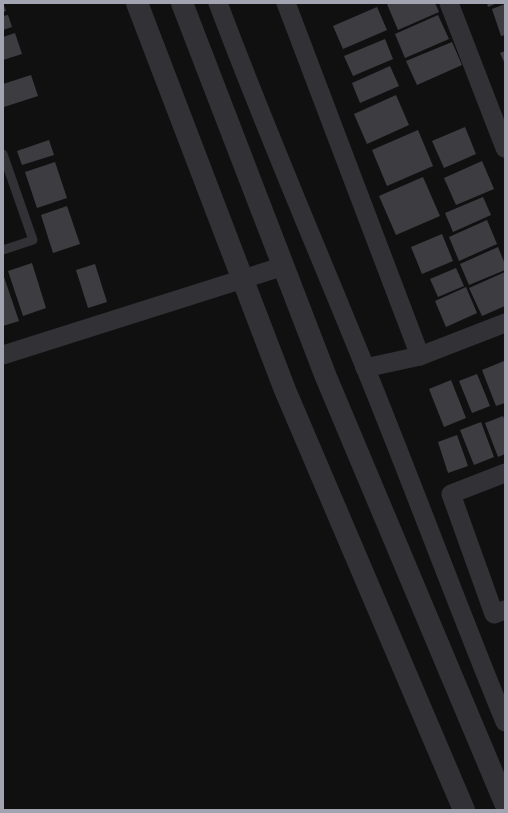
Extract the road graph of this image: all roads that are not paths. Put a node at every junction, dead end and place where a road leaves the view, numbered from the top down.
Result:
1 (137, 3) edge
2 (182, 3) edge
3 (218, 3) edge
4 (286, 3) edge
5 (449, 3) edge
6 (505, 148) edge
7 (3, 154) edge
8 (3, 250) edge
9 (284, 266) junction
10 (242, 278) junction
11 (505, 323) edge
12 (3, 355) edge
13 (420, 356) junction
14 (365, 368) junction
15 (505, 474) edge
16 (505, 610) edge
17 (505, 722) edge
18 (505, 803) edge
19 (464, 810) edge

1 - 10 street
2 - 9 street
3 - 14 street
4 - 13 street
5 - 6 street
7 - 8 lane
9 - 10 street
9 - 18 street
10 - 12 street
10 - 19 street
11 - 13 street
13 - 14 street
14 - 17 street
15 - 16 street

